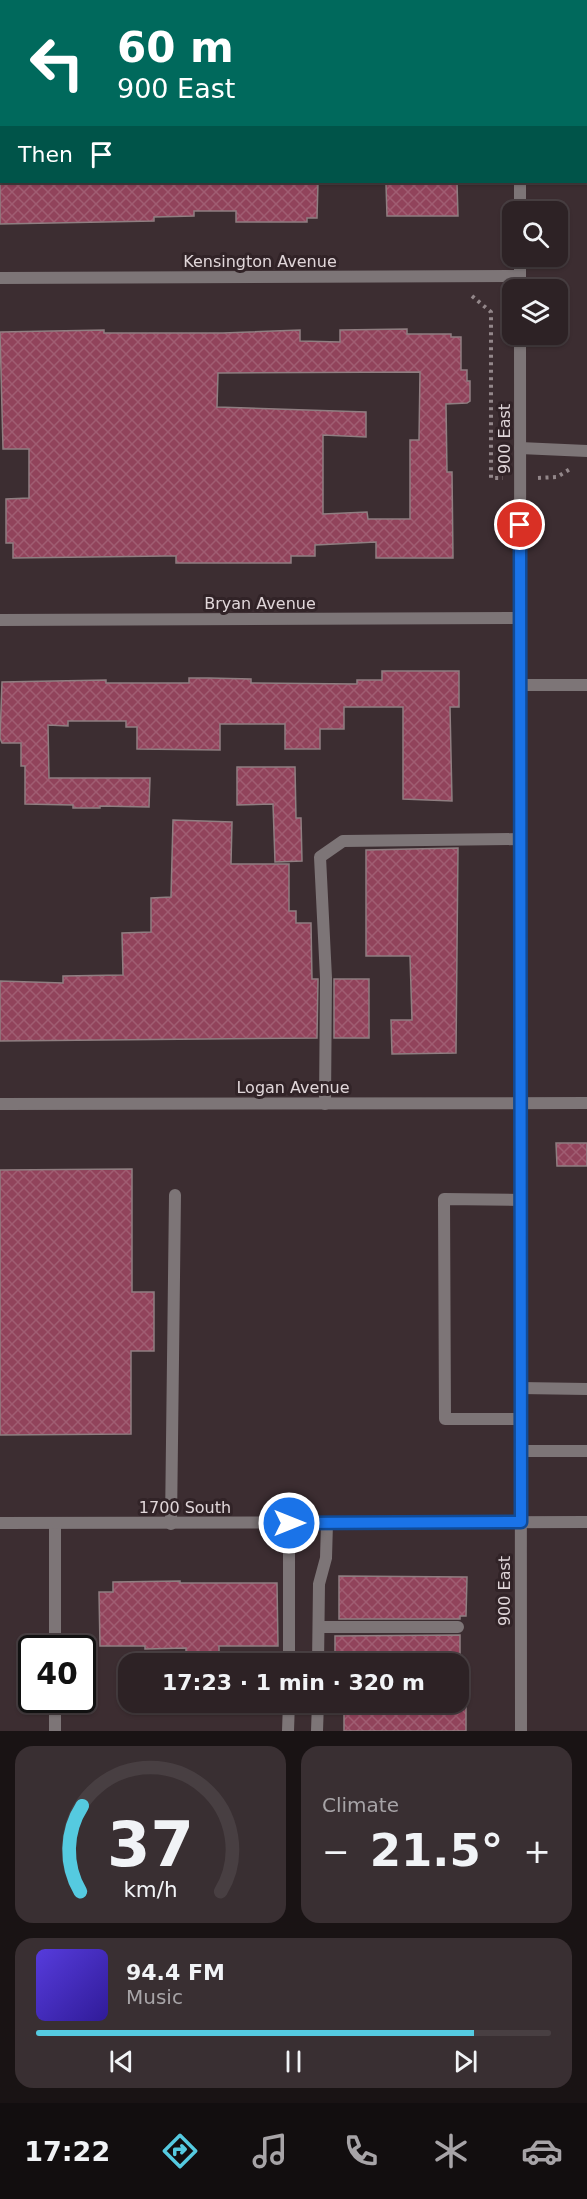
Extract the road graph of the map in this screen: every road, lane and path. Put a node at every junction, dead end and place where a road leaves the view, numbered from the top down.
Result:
1 (520, 183) edge
2 (520, 201) edge
3 (520, 267) edge
4 (520, 276) joint
5 (0, 279) edge
6 (491, 312) dead end
7 (520, 345) edge
8 (520, 448) junction
9 (587, 451) edge
10 (557, 477) dead end
11 (501, 478) dead end
12 (544, 478) dead end
13 (520, 618) junction
14 (0, 620) edge
15 (520, 685) junction
16 (587, 685) edge
17 (520, 839) junction
18 (520, 1103) junction
19 (587, 1103) edge
20 (0, 1104) edge
21 (325, 1104) junction
22 (175, 1195) dead end
23 (520, 1200) junction
24 (520, 1388) junction
25 (587, 1389) edge
26 (520, 1419) junction
27 (585, 1448) edge
28 (520, 1451) junction
29 (521, 1522) junction
30 (587, 1522) edge
31 (0, 1523) edge
32 (289, 1523) junction
33 (327, 1523) junction
34 (55, 1524) junction
35 (171, 1524) junction
36 (319, 1627) junction
37 (458, 1627) dead end
38 (55, 1635) edge
39 (289, 1653) edge
40 (318, 1653) edge
41 (55, 1713) edge
42 (289, 1713) edge
43 (318, 1713) edge
44 (55, 1731) edge
45 (288, 1731) edge
46 (317, 1731) edge
47 (521, 1731) edge

1 - 2 street
3 - 4 street
4 - 5 street, Kensington Avenue
6 - 11 path
7 - 8 street, 900 East
8 - 9 street
8 - 13 street, 900 East
10 - 12 path
13 - 14 street, Bryan Avenue
13 - 15 street, 900 East
15 - 16 street
15 - 17 street, 900 East
17 - 18 street, 900 East
17 - 21 street
18 - 19 street, Logan Avenue
18 - 21 street, Logan Avenue
18 - 23 street, 900 East
20 - 21 street, Logan Avenue
22 - 35 street
23 - 24 street, 900 East
23 - 26 street
24 - 25 street
24 - 26 street, 900 East
26 - 28 street, 900 East
27 - 28 street
28 - 29 street, 900 East
29 - 30 street, 1700 South
29 - 33 street, 1700 South
29 - 47 street, 900 East
31 - 34 street, 1700 South
32 - 33 street, 1700 South
32 - 35 street, 1700 South
32 - 39 street
33 - 36 street
34 - 35 street, 1700 South
34 - 38 street
36 - 37 street
36 - 40 street
41 - 44 street
42 - 45 street
43 - 46 street

